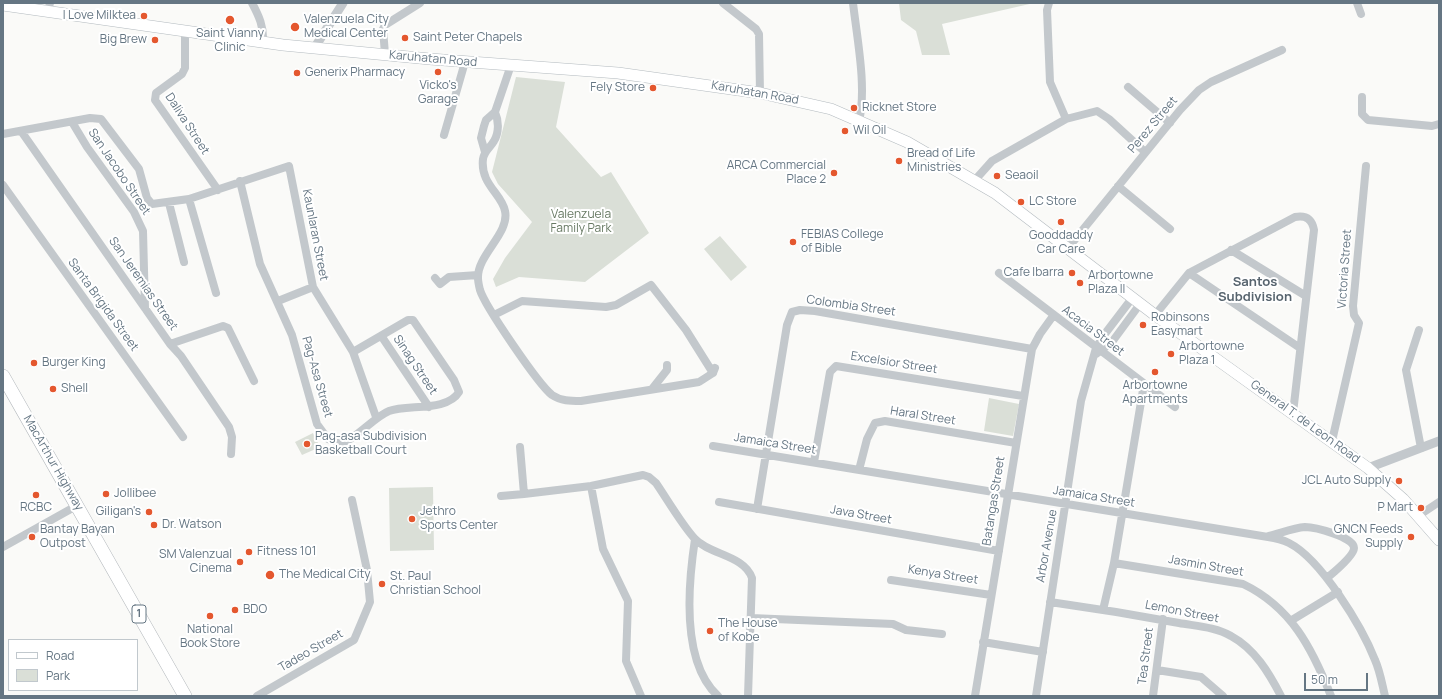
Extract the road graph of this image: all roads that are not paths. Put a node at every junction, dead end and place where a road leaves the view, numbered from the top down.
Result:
1 (252, 3) edge
2 (342, 3) edge
3 (420, 3) edge
4 (723, 3) edge
5 (853, 3) edge
6 (1049, 3) edge
7 (1357, 3) edge
8 (3, 5) edge
9 (49, 7) edge
10 (1361, 14) dead end
11 (185, 31) junction
12 (263, 42) junction
13 (315, 47) junction
14 (1282, 50) dead end
15 (385, 54) junction
16 (465, 62) junction
17 (511, 65) junction
18 (1128, 87) dead end
19 (760, 93) junction
20 (1362, 97) dead end
21 (495, 112) junction
22 (1066, 119) junction
23 (859, 121) junction
24 (72, 122) junction
25 (1170, 123) junction
26 (1439, 124) edge
27 (21, 131) junction
28 (3, 134) edge
29 (444, 135) dead end
30 (485, 152) junction
31 (1145, 152) junction
32 (1366, 166) dead end
33 (975, 180) junction
34 (240, 181) junction
35 (3, 185) edge
36 (1118, 186) junction
37 (218, 190) junction
38 (190, 199) junction
39 (169, 203) junction
40 (1170, 229) dead end
41 (1068, 248) junction
42 (1231, 250) junction
43 (184, 262) dead end
44 (999, 273) dead end
45 (1189, 273) junction
46 (478, 275) junction
47 (435, 278) dead end
48 (313, 287) junction
49 (216, 293) dead end
50 (1306, 296) junction
51 (278, 302) junction
52 (1133, 305) junction
53 (145, 308) junction
54 (1155, 315) junction
55 (494, 316) junction
56 (1052, 316) junction
57 (1419, 330) dead end
58 (382, 336) junction
59 (170, 344) junction
60 (1300, 348) junction
61 (1032, 349) junction
62 (1097, 351) junction
63 (353, 352) junction
64 (667, 365) dead end
65 (3, 376) edge
66 (254, 381) dead end
67 (1144, 384) junction
68 (652, 390) junction
69 (1023, 396) junction
70 (429, 407) junction
71 (1175, 407) dead end
72 (1292, 413) junction
73 (376, 417) junction
74 (183, 437) dead end
75 (1332, 441) junction
76 (1439, 441) edge
77 (1016, 443) junction
78 (713, 446) dead end
79 (520, 447) dead end
80 (1421, 448) junction
81 (231, 454) dead end
82 (766, 454) junction
83 (814, 462) junction
84 (1368, 468) junction
85 (859, 470) junction
86 (591, 486) junction
87 (524, 494) junction
88 (1008, 495) junction
89 (501, 496) dead end
90 (352, 500) dead end
91 (719, 502) dead end
92 (1439, 502) edge
93 (78, 505) junction
94 (1066, 505) junction
95 (757, 509) junction
96 (1123, 513) junction
97 (1418, 516) junction
98 (1268, 536) junction
99 (695, 539) junction
100 (1439, 540) edge
101 (3, 547) edge
102 (998, 550) junction
103 (1114, 563) junction
104 (1327, 578) junction
105 (891, 580) dead end
106 (1338, 592) junction
107 (991, 595) junction
108 (1050, 602) junction
109 (1103, 610) junction
110 (751, 618) junction
111 (1163, 620) junction
112 (1292, 620) junction
113 (942, 634) dead end
114 (983, 642) junction
115 (1043, 652) junction
116 (1157, 670) junction
117 (185, 696) edge
118 (257, 696) edge
119 (641, 696) edge
120 (718, 696) edge
121 (748, 696) edge
122 (975, 696) edge
123 (1036, 696) edge
124 (1153, 696) edge
125 (1222, 696) edge
126 (1281, 696) edge
127 (1331, 696) edge
128 (1385, 696) edge

1 - 12 street
2 - 13 street
3 - 15 street
4 - 19 street
5 - 23 street
6 - 22 street
7 - 10 street
8 - 9 main road, Karuhatan Road
9 - 11 main road, Karuhatan Road
11 - 12 main road, Karuhatan Road
11 - 37 street, Daliva Street
12 - 13 main road, Karuhatan Road
13 - 15 main road, Karuhatan Road
14 - 25 street, Perez Street
15 - 16 main road, Karuhatan Road
16 - 17 main road, Karuhatan Road
16 - 29 street
17 - 19 main road, Karuhatan Road
17 - 21 street
18 - 25 street
19 - 23 main road, Karuhatan Road
20 - 26 street
21 - 30 street
21 - 30 street
22 - 31 street
22 - 33 street
23 - 33 main road, General T. de Leon Road
24 - 27 street
24 - 39 street, Kaunlaran Street
24 - 53 street, San Jacobo Street
25 - 31 street, Perez Street
27 - 28 street
27 - 53 street, San Jeremias Street
30 - 46 street
31 - 36 street, Perez Street
32 - 75 street, Victoria Street
33 - 41 main road, General T. de Leon Road
34 - 37 street, Kaunlaran Street
34 - 48 street, Kaunlaran Street
34 - 51 street, Pag-Asa Street
35 - 74 street, Santa Brigida Street
36 - 40 street
36 - 41 street, Perez Street
37 - 38 street, Kaunlaran Street
38 - 39 street, Kaunlaran Street
38 - 49 street
39 - 43 street
41 - 52 main road, General T. de Leon Road
42 - 45 street
42 - 50 street
42 - 50 street
44 - 56 street, Acacia Street
45 - 54 street
45 - 60 street
46 - 47 street
46 - 55 street
48 - 51 street
48 - 63 street, Kaunlaran Street
50 - 60 street
51 - 73 street, Pag-Asa Street
52 - 54 main road, General T. de Leon Road
52 - 62 street
53 - 59 street, San Jeremias Street
54 - 72 main road, General T. de Leon Road
55 - 68 street
55 - 68 street
56 - 61 street, Batangas Street
56 - 62 street, Acacia Street
57 - 80 street
58 - 63 street
58 - 70 street, Sinag Street
58 - 70 street, Pag-Asa Street
59 - 66 street
59 - 81 street, San Jeremias Street
60 - 72 street
61 - 69 street, Batangas Street
61 - 82 street, Colombia Street
62 - 67 street, Acacia Street
62 - 94 street, Arbor Avenue
63 - 73 street, Kaunlaran Street
64 - 68 street
65 - 93 highway, MacArthur Highway / 1
67 - 71 street, Acacia Street
67 - 96 street
69 - 77 street, Batangas Street
69 - 83 street, Excelsior Street
70 - 73 street, Pag-Asa Street
72 - 75 main road, General T. de Leon Road
75 - 84 main road, General T. de Leon Road
76 - 80 street
77 - 85 street, Haral Street
77 - 88 street, Batangas Street
78 - 82 street, Jamaica Street
79 - 87 street
80 - 84 street
82 - 83 street, Jamaica Street
82 - 95 street, Colombia Street
83 - 85 street, Jamaica Street
84 - 97 main road, General T. de Leon Road
85 - 88 street, Jamaica Street
86 - 87 street
86 - 99 street
86 - 119 street
87 - 89 street
88 - 94 street, Jamaica Street
88 - 102 street, Batangas Street
90 - 118 street, Tadeo Street
91 - 95 street, Java Street
92 - 97 street
93 - 101 street
93 - 117 highway, MacArthur Highway / 1
94 - 96 street, Jamaica Street
94 - 108 street, Arbor Avenue
95 - 102 street, Java Street
96 - 98 street, Jamaica Street
96 - 103 street
97 - 100 main road, General T. de Leon Road
98 - 104 street, Jamaica Street
98 - 104 street
99 - 110 street
99 - 120 street
102 - 107 street, Batangas Street
103 - 109 street
103 - 112 street, Jasmin Street
104 - 106 street, Jamaica Street
105 - 107 street, Kenya Street
106 - 112 street
106 - 128 street, Jamaica Street
107 - 114 street, Batangas Street
108 - 109 street, Lemon Street
108 - 115 street, Arbor Avenue
109 - 111 street, Lemon Street
110 - 113 street
110 - 121 street
111 - 116 street, Tea Street
111 - 126 street, Lemon Street
112 - 127 street, Jasmin Street
114 - 115 street
114 - 122 street, Batangas Street
115 - 123 street, Arbor Avenue
116 - 124 street, Tea Street
116 - 125 street

